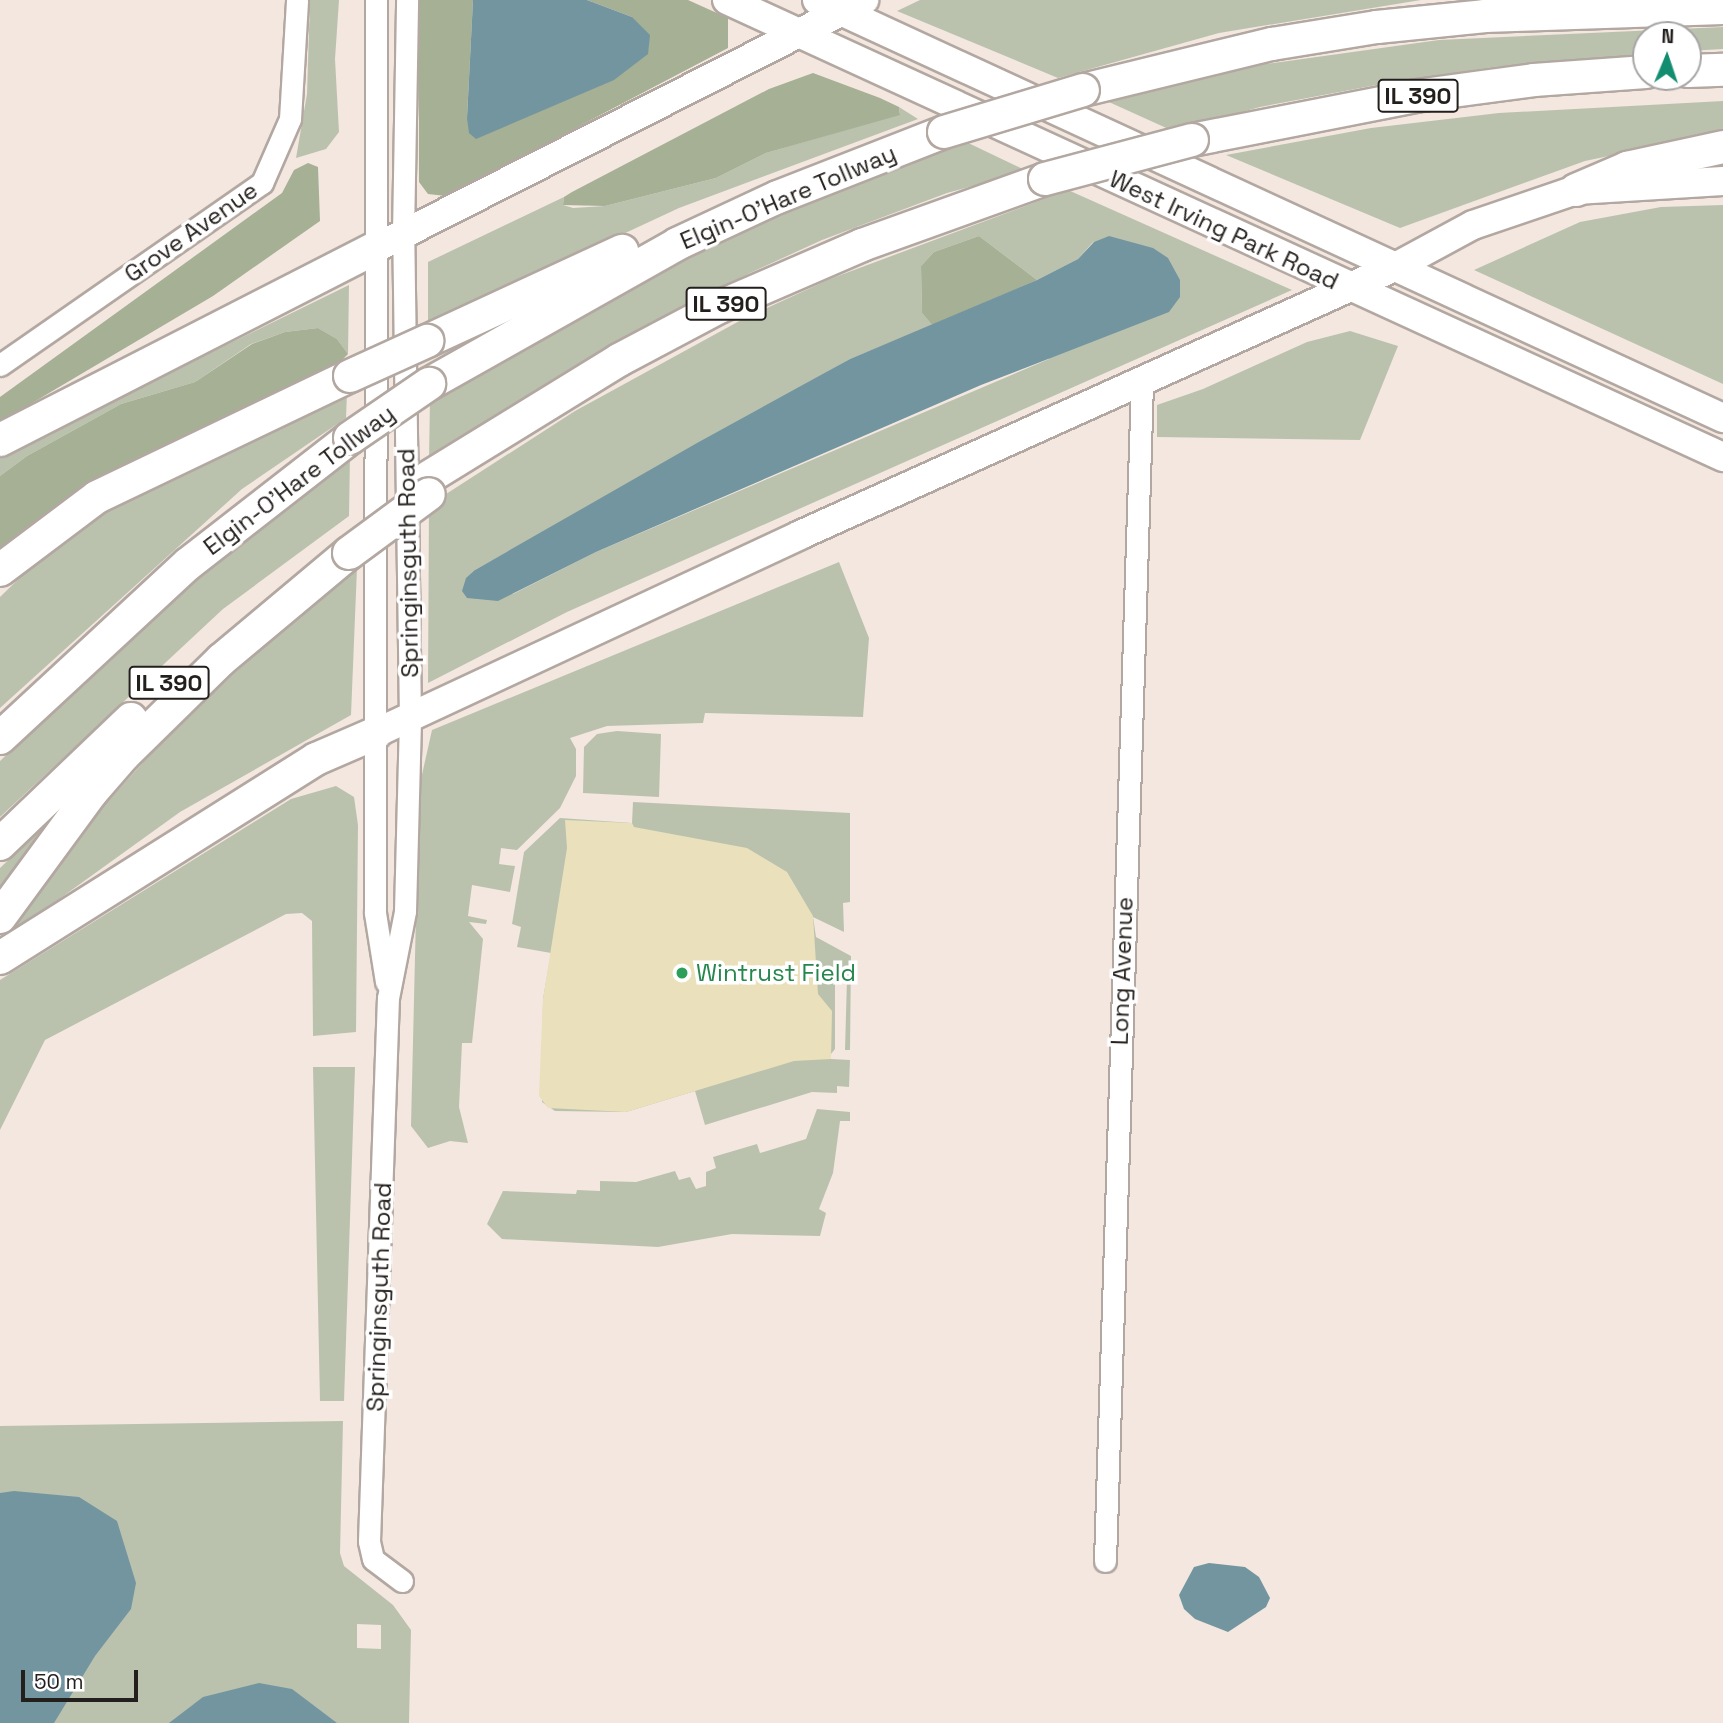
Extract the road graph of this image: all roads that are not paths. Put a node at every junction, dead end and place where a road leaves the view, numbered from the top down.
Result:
1 (297, 0) edge
2 (376, 0) edge
3 (407, 0) edge
4 (727, 0) edge
5 (817, 0) edge
6 (854, 6) edge
7 (1723, 8) edge
8 (800, 35) junction
9 (1723, 70) edge
10 (1702, 71) edge
11 (1632, 73) edge
12 (1723, 147) edge
13 (1723, 181) edge
14 (1576, 190) junction
15 (778, 197) junction
16 (403, 235) junction
17 (374, 248) junction
18 (1399, 265) junction
19 (1346, 286) junction
20 (1, 364) edge
21 (1142, 381) junction
22 (1723, 418) edge
23 (0, 440) edge
24 (1723, 457) edge
25 (349, 544) junction
26 (0, 570) edge
27 (411, 719) junction
28 (376, 733) junction
29 (0, 738) edge
30 (0, 844) edge
31 (0, 917) edge
32 (0, 958) edge
33 (388, 998) junction
34 (1105, 1561) dead end
35 (402, 1581) dead end

1 - 20 street, Grove Avenue
2 - 17 street, Springinsguth Road
3 - 16 street, Springinsguth Road
4 - 8 main road, West Irving Park Road
5 - 6 main road, West Irving Park Road
6 - 8 main road
6 - 18 main road, West Irving Park Road
7 - 15 highway, Elgin-O'Hare Tollway / IL 390, bridge
8 - 16 main road
8 - 19 main road, West Irving Park Road
9 - 10 highway
11 - 25 highway, IL 390, bridge
12 - 14 highway
13 - 14 main road
14 - 18 main road
15 - 26 highway, bridge
15 - 29 highway, Elgin-O'Hare Tollway / IL 390, bridge
16 - 17 main road
16 - 27 street, Springinsguth Road
17 - 23 highway
17 - 28 street, Springinsguth Road
18 - 19 main road
18 - 22 main road, West Irving Park Road
19 - 21 main road
19 - 24 main road, West Irving Park Road
21 - 27 main road
21 - 34 street, Long Avenue
25 - 30 highway, IL 390
25 - 31 highway
27 - 28 main road
27 - 33 street, Springinsguth Road
28 - 32 highway
28 - 33 street, Springinsguth Road
33 - 35 street, Springinsguth Road

